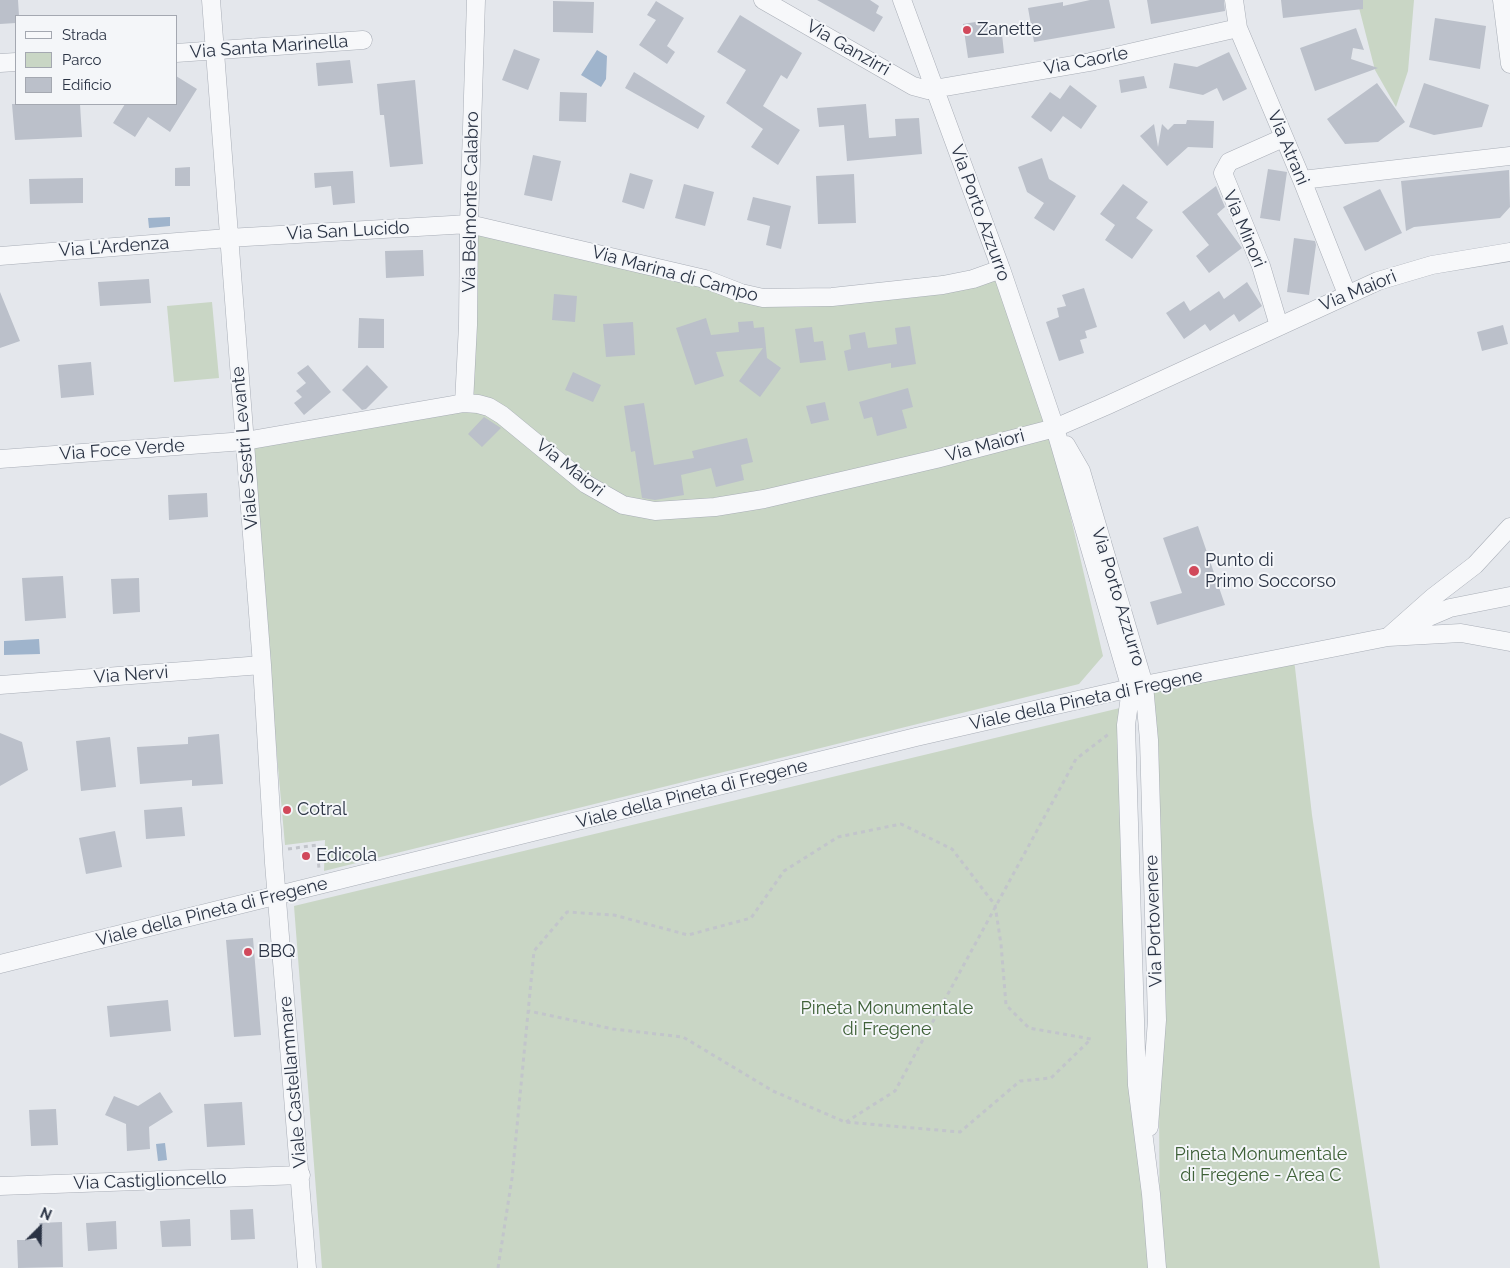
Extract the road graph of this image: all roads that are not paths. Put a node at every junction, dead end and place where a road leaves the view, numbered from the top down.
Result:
1 (211, 0) edge
2 (476, 0) edge
3 (763, 0) edge
4 (902, 0) edge
5 (1234, 0) edge
6 (1502, 0) edge
7 (1238, 28) junction
8 (363, 40) dead end
9 (215, 51) junction
10 (178, 53) edge
11 (15, 62) edge
12 (0, 63) edge
13 (1510, 64) edge
14 (934, 89) junction
15 (1284, 138) junction
16 (1510, 156) edge
17 (1302, 180) junction
18 (469, 224) junction
19 (228, 238) junction
20 (1510, 252) edge
21 (0, 256) edge
22 (1000, 269) junction
23 (1347, 294) junction
24 (1280, 326) junction
25 (464, 404) junction
26 (1054, 428) junction
27 (245, 441) junction
28 (0, 459) edge
29 (1510, 527) edge
30 (1510, 596) edge
31 (1388, 637) junction
32 (1510, 642) edge
33 (262, 665) junction
34 (0, 685) edge
35 (1138, 687) junction
36 (277, 896) junction
37 (0, 964) edge
38 (1146, 1157) junction
39 (300, 1175) junction
40 (0, 1186) edge
41 (307, 1268) edge
42 (1157, 1268) edge

1 - 9 street, Viale Sestri Levante
2 - 18 street, Via Belmonte Calabro
3 - 14 street, Via Ganzirri
4 - 14 street, Via Porto Azzurro
5 - 7 street, Via Atrani
6 - 13 street
7 - 14 street, Via Caorle
7 - 15 street, Via Atrani
8 - 9 street, Via Santa Marinella
9 - 10 street, Via Santa Marinella
9 - 19 street, Viale Sestri Levante
11 - 12 street
14 - 22 street, Via Porto Azzurro
15 - 17 street, Via Atrani
15 - 24 street, Via Minori
16 - 17 street
17 - 23 street, Via Atrani
18 - 19 street, Via San Lucido
18 - 22 street, Via Marina di Campo
18 - 25 street, Via Belmonte Calabro
19 - 21 street, Via L'Ardenza
19 - 27 street, Viale Sestri Levante
20 - 23 street, Via Maiori
22 - 26 street, Via Porto Azzurro
23 - 24 street, Via Maiori
24 - 26 street, Via Maiori
25 - 26 street, Via Maiori
25 - 27 street, Via Maiori
26 - 35 street, Via Porto Azzurro
27 - 28 street, Via Foce Verde
27 - 33 street, Viale Sestri Levante
29 - 31 street
30 - 31 street, Viale della Pineta di Fregene
31 - 32 street, Viale della Pineta di Fregene
31 - 35 street, Viale della Pineta di Fregene
33 - 34 street, Via Nervi
33 - 36 street, Viale Sestri Levante
35 - 36 street, Viale della Pineta di Fregene
35 - 38 street, Via Portovenere
35 - 38 street, Via Portovenere
36 - 37 street, Viale della Pineta di Fregene
36 - 39 street, Viale Castellammare
38 - 42 street, Via Portovenere
39 - 40 street, Via Castiglioncello
39 - 41 street, Viale Castellammare

